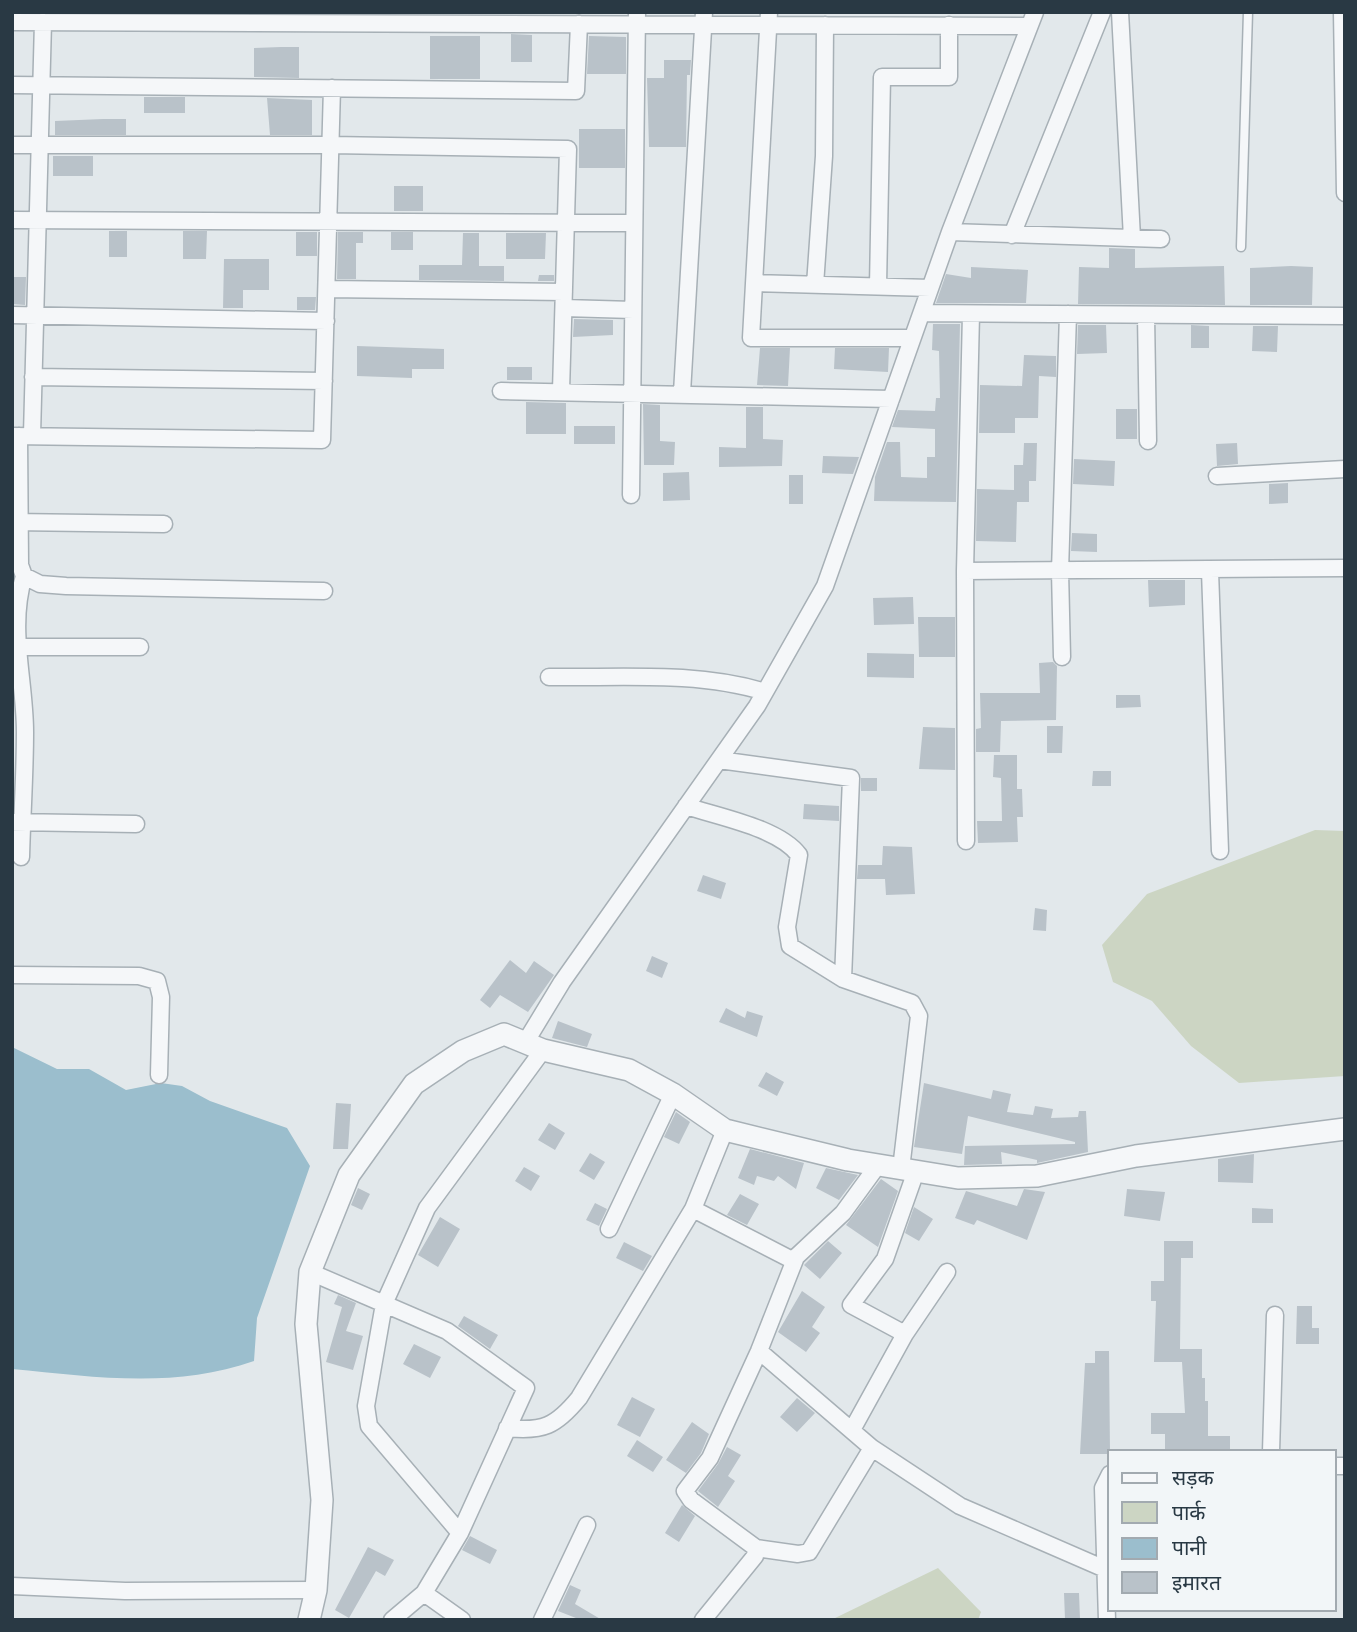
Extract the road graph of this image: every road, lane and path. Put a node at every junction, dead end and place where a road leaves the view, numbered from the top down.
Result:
1 (1102, 12) edge
2 (1121, 12) edge
3 (1248, 12) edge
4 (1342, 12) edge
5 (161, 17) edge
6 (212, 17) edge
7 (391, 18) edge
8 (493, 18) edge
9 (637, 18) edge
10 (704, 18) edge
11 (769, 18) edge
12 (1032, 19) edge
13 (576, 20) edge
14 (953, 21) edge
15 (12, 22) edge
16 (43, 22) junction
17 (825, 25) junction
18 (12, 85) edge
19 (41, 85) junction
20 (332, 89) junction
21 (12, 145) edge
22 (40, 145) junction
23 (331, 145) junction
24 (1345, 193) edge
25 (12, 220) edge
26 (38, 220) junction
27 (329, 222) junction
28 (567, 222) junction
29 (634, 223) junction
30 (950, 232) junction
31 (1012, 236) junction
32 (1132, 238) junction
33 (1161, 239) dead end
34 (1241, 247) dead end
35 (754, 283) junction
36 (815, 285) junction
37 (878, 286) junction
38 (930, 288) junction
39 (327, 289) junction
40 (564, 300) junction
41 (633, 310) junction
42 (922, 313) junction
43 (971, 314) junction
44 (1068, 314) junction
45 (12, 315) edge
46 (1146, 315) junction
47 (35, 316) junction
48 (1345, 316) edge
49 (326, 321) junction
50 (912, 338) junction
51 (33, 377) junction
52 (324, 381) junction
53 (501, 391) dead end
54 (561, 391) junction
55 (632, 391) junction
56 (682, 393) junction
57 (891, 399) junction
58 (21, 436) edge
59 (1148, 441) dead end
60 (1345, 469) edge
61 (1217, 476) dead end
62 (631, 495) dead end
63 (16, 522) edge
64 (164, 524) dead end
65 (1345, 568) edge
66 (965, 571) junction
67 (1060, 571) junction
68 (1210, 571) junction
69 (24, 576) junction
70 (324, 590) dead end
71 (139, 646) dead end
72 (16, 647) junction
73 (1062, 657) dead end
74 (550, 677) dead end
75 (765, 692) junction
76 (719, 760) junction
77 (686, 806) junction
78 (17, 822) edge
79 (136, 824) dead end
80 (966, 841) dead end
81 (1220, 851) dead end
82 (21, 857) dead end
83 (12, 975) edge
84 (843, 979) junction
85 (534, 1047) junction
86 (159, 1075) dead end
87 (673, 1094) junction
88 (724, 1130) junction
89 (1343, 1132) edge
90 (878, 1165) junction
91 (909, 1170) junction
92 (693, 1209) junction
93 (609, 1228) dead end
94 (794, 1261) junction
95 (310, 1272) junction
96 (947, 1272) dead end
97 (384, 1304) junction
98 (1275, 1315) dead end
99 (905, 1334) junction
100 (760, 1351) junction
101 (507, 1428) junction
102 (852, 1430) junction
103 (872, 1448) junction
104 (1271, 1450) edge
105 (1108, 1478) edge
106 (587, 1525) dead end
107 (460, 1533) junction
108 (756, 1548) junction
109 (1105, 1569) junction
110 (12, 1586) edge
111 (316, 1590) junction
112 (424, 1593) junction
113 (309, 1620) edge
114 (392, 1620) edge
115 (462, 1620) edge
116 (542, 1620) edge
117 (703, 1620) edge
118 (1107, 1620) edge

1 - 31 street
2 - 32 street
3 - 34 lane
4 - 24 street
5 - 6 street
5 - 16 street
6 - 7 street
7 - 8 street
8 - 13 street
9 - 10 street
9 - 13 street
9 - 29 street
10 - 11 street
10 - 56 street
11 - 17 street
11 - 35 street
12 - 14 street
12 - 30 street
13 - 20 street
14 - 17 street
14 - 37 street
15 - 16 street
16 - 19 street
17 - 36 street
18 - 19 street
19 - 20 street
19 - 22 street
20 - 23 street
21 - 22 street
22 - 23 street
22 - 26 street
23 - 27 street
23 - 28 street
25 - 26 street
26 - 27 street
26 - 47 street
27 - 28 street
27 - 39 street
28 - 29 street
28 - 40 street
29 - 41 street
30 - 31 street
30 - 38 street
31 - 32 street
32 - 33 street
35 - 36 street
35 - 50 street
36 - 37 street
37 - 38 street
38 - 42 street
39 - 40 street
39 - 49 street
40 - 41 street
40 - 54 street
41 - 55 street
42 - 43 street
42 - 50 street
43 - 44 street
43 - 66 street
44 - 46 street
44 - 67 street
45 - 47 street
46 - 48 street
46 - 59 street
47 - 49 street
47 - 51 street
49 - 52 street
50 - 57 street
51 - 52 street
51 - 58 street
52 - 58 street
53 - 54 street
54 - 55 street
55 - 56 street
55 - 62 street
56 - 57 street
57 - 75 street
58 - 63 street
60 - 61 street
63 - 64 street
63 - 69 street
65 - 68 street
66 - 67 street
66 - 80 street
67 - 68 street
67 - 73 street
68 - 81 street
69 - 70 street
69 - 72 street
71 - 72 street
72 - 78 street
74 - 75 street
75 - 76 street
76 - 77 street
76 - 84 street
77 - 84 street
77 - 85 street
78 - 79 street
78 - 82 street
83 - 86 street
84 - 91 street
85 - 87 street
85 - 95 street
85 - 97 street
87 - 88 street
87 - 93 street
88 - 90 street
88 - 92 street
89 - 91 street
90 - 91 street
90 - 94 street
91 - 99 street
92 - 94 street
92 - 101 street
94 - 100 street
95 - 97 street
95 - 111 street
96 - 99 street
97 - 101 street
97 - 107 street
98 - 104 street
99 - 102 street
100 - 102 street
100 - 108 street
101 - 107 street
102 - 103 street
103 - 108 street
103 - 109 street
105 - 109 street
106 - 116 street
107 - 112 street
108 - 117 street
109 - 118 street
110 - 111 street
111 - 113 street
112 - 114 street
112 - 115 street

